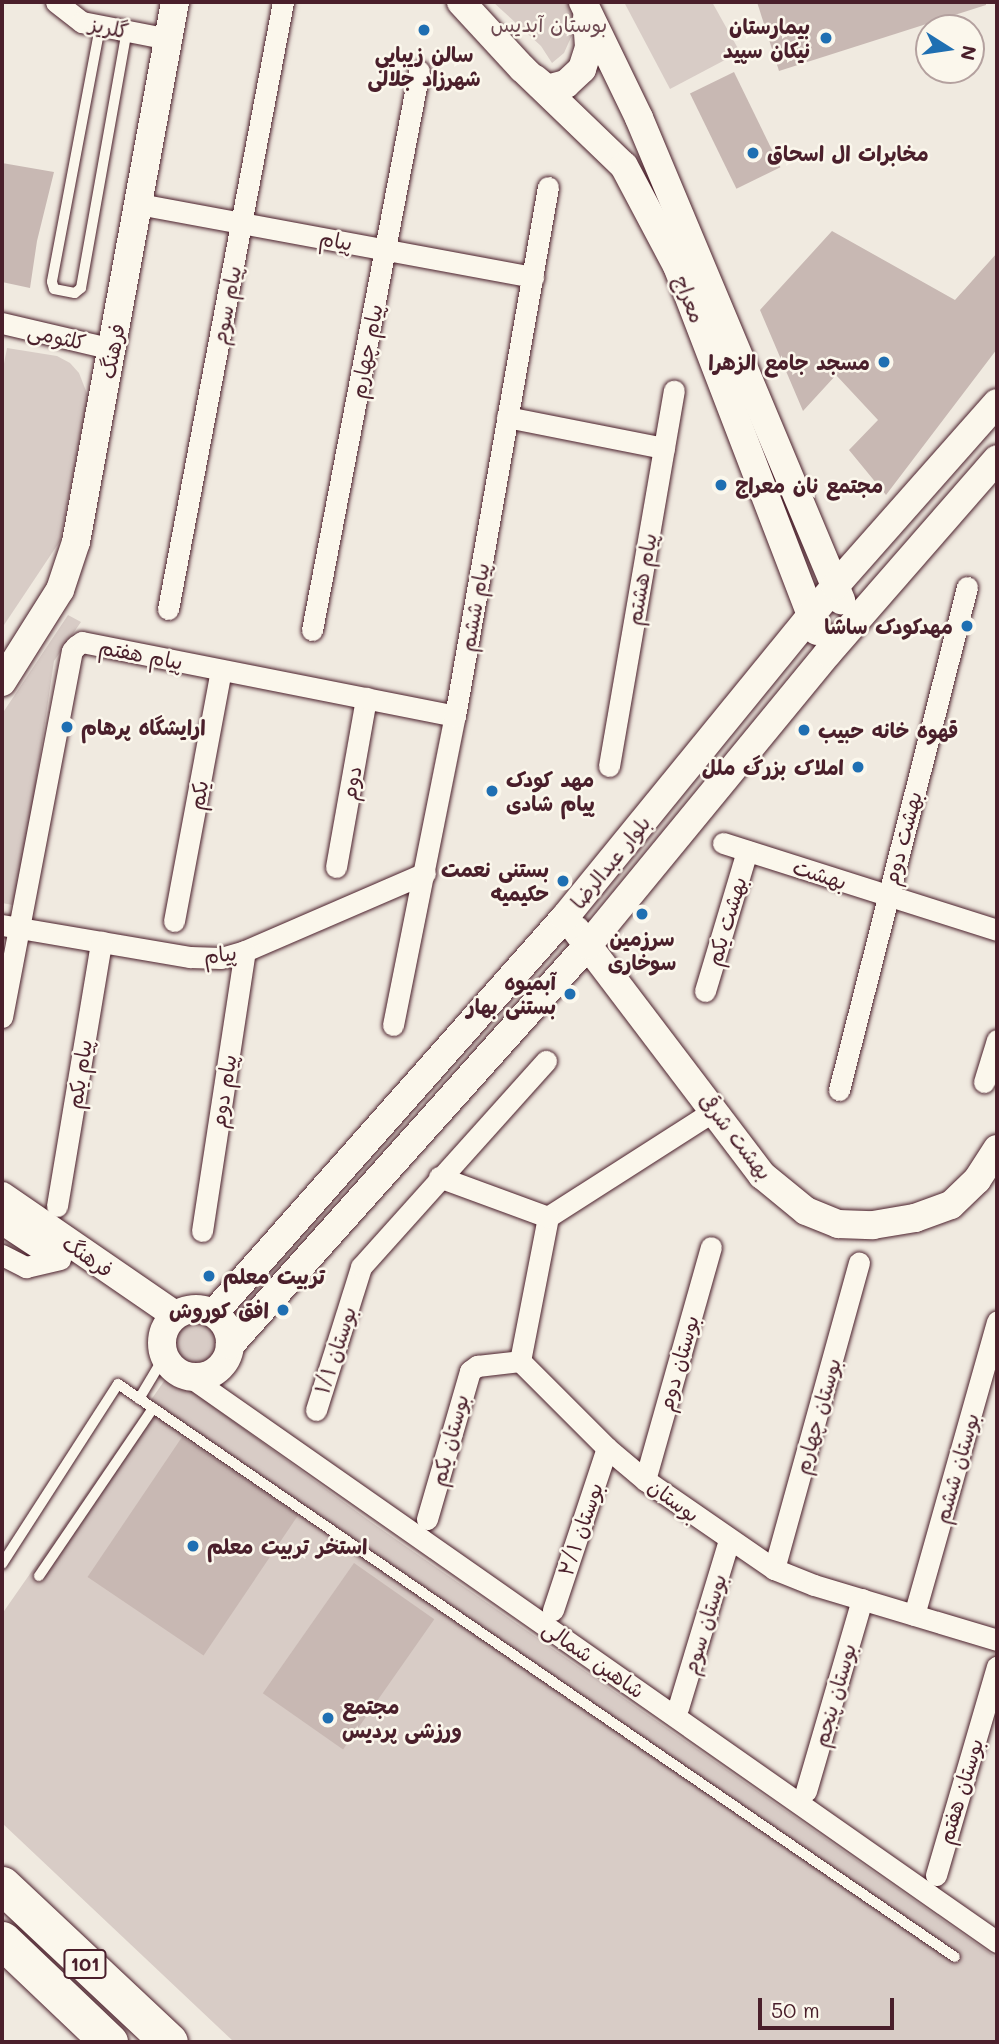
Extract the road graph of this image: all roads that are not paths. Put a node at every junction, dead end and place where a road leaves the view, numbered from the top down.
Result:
1 (56, 2) edge
2 (175, 2) edge
3 (283, 2) edge
4 (461, 2) edge
5 (585, 5) edge
6 (100, 27) junction
7 (127, 31) junction
8 (169, 39) junction
9 (522, 68) junction
10 (419, 71) dead end
11 (548, 187) dead end
12 (139, 204) junction
13 (241, 223) junction
14 (386, 248) junction
15 (533, 277) junction
16 (2, 323) edge
17 (113, 349) junction
18 (674, 391) dead end
19 (997, 402) edge
20 (507, 417) junction
21 (664, 448) junction
22 (997, 459) edge
23 (835, 586) junction
24 (968, 587) dead end
25 (168, 609) dead end
26 (811, 616) junction
27 (852, 625) junction
28 (312, 630) dead end
29 (828, 653) junction
30 (221, 670) junction
31 (2, 682) edge
32 (366, 698) junction
33 (455, 716) junction
34 (609, 766) dead end
35 (723, 842) dead end
36 (747, 851) junction
37 (336, 867) dead end
38 (425, 873) junction
39 (887, 896) junction
40 (565, 917) junction
41 (174, 921) dead end
42 (10, 927) edge
43 (997, 930) edge
44 (101, 942) junction
45 (588, 945) junction
46 (245, 951) junction
47 (705, 991) dead end
48 (2, 1017) edge
49 (393, 1025) dead end
50 (997, 1040) edge
51 (545, 1061) dead end
52 (984, 1082) dead end
53 (839, 1090) dead end
54 (715, 1110) junction
55 (997, 1149) edge
56 (439, 1177) junction
57 (2, 1196) edge
58 (57, 1206) dead end
59 (548, 1217) junction
60 (2, 1220) edge
61 (202, 1231) dead end
62 (711, 1247) dead end
63 (2, 1255) edge
64 (60, 1259) junction
65 (859, 1263) dead end
66 (214, 1313) junction
67 (169, 1322) junction
68 (997, 1322) edge
69 (230, 1345) junction
70 (164, 1357) junction
71 (520, 1361) junction
72 (190, 1377) junction
73 (139, 1399) junction
74 (153, 1408) junction
75 (316, 1410) dead end
76 (607, 1448) junction
77 (645, 1480) junction
78 (428, 1519) dead end
79 (729, 1541) junction
80 (2, 1564) edge
81 (774, 1569) junction
82 (39, 1576) dead end
83 (862, 1599) junction
84 (553, 1610) dead end
85 (914, 1615) junction
86 (997, 1640) edge
87 (997, 1667) edge
88 (678, 1708) dead end
89 (806, 1791) dead end
90 (936, 1875) dead end
91 (2, 1885) edge
92 (2, 1940) edge
93 (997, 1942) edge
94 (955, 1957) dead end
95 (109, 2042) edge
96 (169, 2042) edge

1 - 6 street, گلریز
2 - 8 main road, فرهنگ
3 - 13 street, پیام سوم
4 - 9 main road, معراج
5 - 9 main road
5 - 23 main road, معراج
6 - 7 street, گلریز
6 - 7 lane
7 - 8 street, گلریز
8 - 12 main road, فرهنگ
9 - 26 main road, معراج
10 - 14 street, پیام چهارم
11 - 15 street, پیام ششم
12 - 13 street, پیام
12 - 17 main road, فرهنگ
13 - 14 street, پیام
13 - 25 street, پیام سوم
14 - 15 street, پیام
14 - 28 street, پیام چهارم
15 - 20 street, پیام ششم
16 - 17 street, کلثومی
17 - 31 main road, فرهنگ
18 - 21 street, پیام هشتم
19 - 23 main road, بلوار عبدالرضا
20 - 21 street
20 - 33 street, پیام ششم
21 - 34 street, پیام هشتم
22 - 27 main road, بلوار عبدالرضا
23 - 26 main road, بلوار عبدالرضا
23 - 27 main road, معراج
24 - 39 street, بهشت دوم
26 - 29 main road, معراج
26 - 40 main road, بلوار عبدالرضا
27 - 29 main road, بلوار عبدالرضا
29 - 45 main road, بلوار عبدالرضا
30 - 32 street, پیام هفتم
30 - 41 street, یکم
30 - 42 street, پیام هفتم
32 - 33 street, پیام هفتم
32 - 37 street, دوم
33 - 38 street, پیام ششم
35 - 36 street, بهشت
36 - 39 street, بهشت
36 - 47 street, بهشت یکم
38 - 46 street, پیام
38 - 49 street, پیام ششم
39 - 43 street, بهشت
39 - 53 street, بهشت دوم
40 - 45 main road, بهشت شرقی
40 - 66 main road, بلوار عبدالرضا
42 - 44 street, پیام
42 - 48 street, پیام هفتم
44 - 46 street, پیام
44 - 58 street, پیام یکم
45 - 54 main road, بهشت شرقی
45 - 69 main road, بلوار عبدالرضا
46 - 61 street, پیام دوم
50 - 52 street
51 - 56 street, بوستان ۱/۱
54 - 55 main road, بهشت شرقی
54 - 59 street
56 - 59 street
56 - 75 street, بوستان ۱/۱
57 - 67 main road, فرهنگ
59 - 71 street
60 - 64 main road, فرهنگ
62 - 77 street, بوستان دوم
63 - 64 street
64 - 67 main road, فرهنگ
65 - 81 street, بوستان چهارم
66 - 67 main road
66 - 69 main road
67 - 70 main road
68 - 85 street, بوستان ششم
69 - 72 main road
70 - 72 main road
70 - 73 lane
71 - 76 street, بوستان
71 - 78 street, بوستان یکم
72 - 93 street, شاهین شمالی
73 - 74 lane
73 - 80 lane
74 - 82 lane
74 - 94 lane
76 - 77 street, بوستان
76 - 84 street, بوستان ۲/۱
77 - 79 street, بوستان
79 - 81 street, بوستان
79 - 88 street, بوستان سوم
81 - 83 street, بوستان
83 - 85 street, بوستان
83 - 89 street, بوستان پنجم
85 - 86 street, بوستان
87 - 90 street, بوستان هفتم
91 - 96 highway, 101
92 - 95 highway, 101

